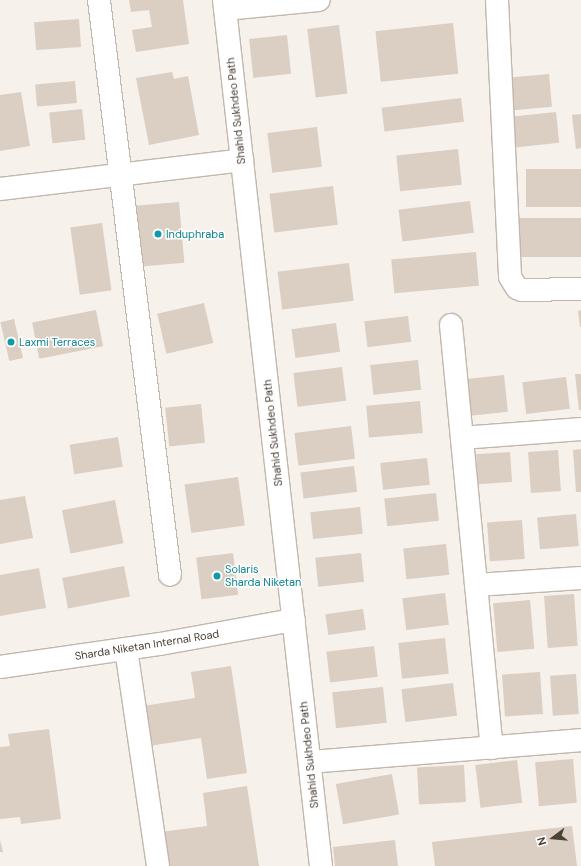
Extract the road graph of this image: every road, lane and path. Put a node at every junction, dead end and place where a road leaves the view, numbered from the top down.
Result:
1 (99, 0) edge
2 (319, 0) edge
3 (497, 0) edge
4 (224, 5) edge
5 (242, 160) junction
6 (121, 174) junction
7 (0, 188) edge
8 (581, 289) edge
9 (451, 325) dead end
10 (581, 430) edge
11 (462, 438) junction
12 (170, 575) dead end
13 (581, 578) edge
14 (476, 585) junction
15 (294, 620) junction
16 (126, 649) junction
17 (0, 667) edge
18 (581, 740) edge
19 (492, 748) junction
20 (310, 762) junction
21 (158, 866) edge
22 (321, 866) edge

1 - 6 street
2 - 4 street
3 - 8 street
4 - 5 street, Shahid Sukhdeo Path
5 - 6 street
5 - 15 street, Shahid Sukhdeo Path
6 - 7 street
6 - 12 street
9 - 11 street
10 - 11 street
11 - 14 street
13 - 14 street
14 - 19 street
15 - 16 street, Sharda Niketan Internal Road
15 - 20 street, Shahid Sukhdeo Path
16 - 17 street, Sharda Niketan Internal Road
16 - 21 street
18 - 19 street
19 - 20 street
20 - 22 street, Shahid Sukhdeo Path

